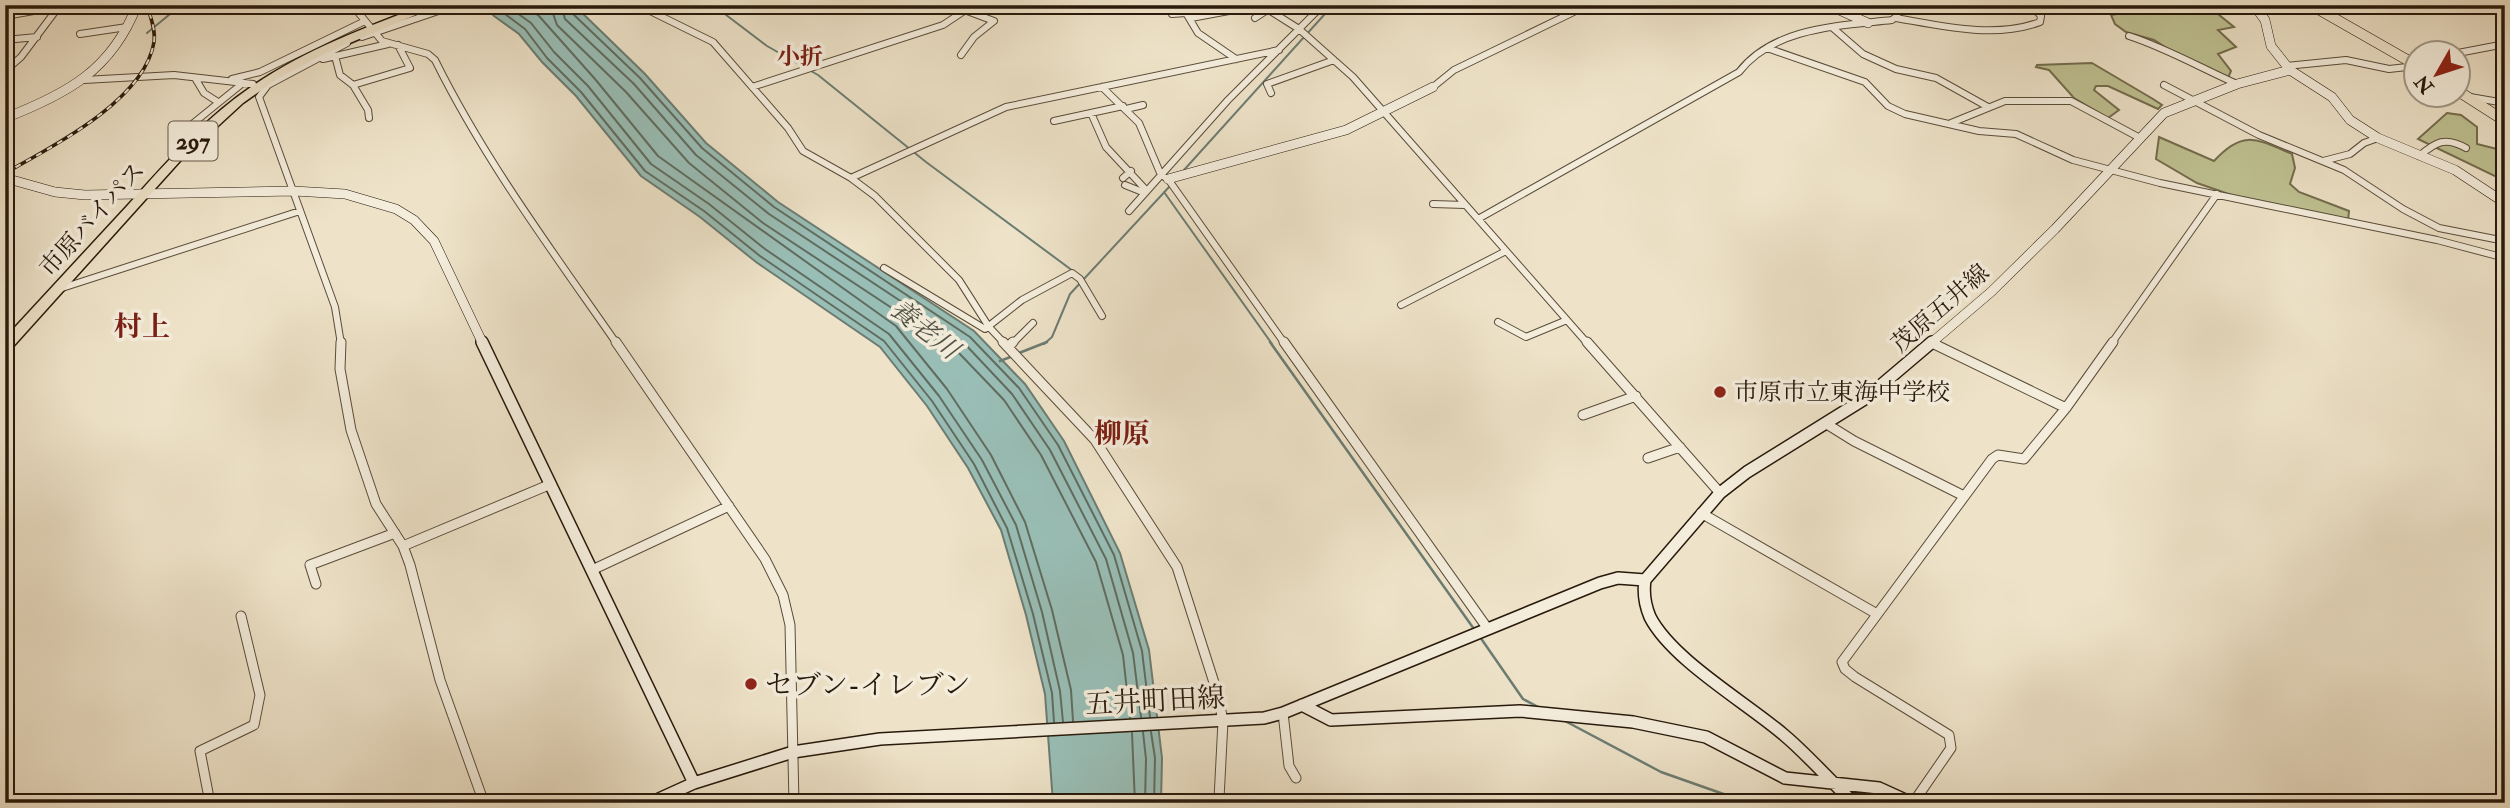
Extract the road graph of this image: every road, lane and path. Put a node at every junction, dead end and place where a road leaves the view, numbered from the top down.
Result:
1 (68, 5) edge
2 (137, 5) edge
3 (352, 5) edge
4 (424, 5) edge
5 (434, 5) edge
6 (456, 5) edge
7 (638, 5) edge
8 (951, 5) edge
9 (991, 5) edge
10 (1261, 5) edge
11 (1323, 5) edge
12 (1588, 5) edge
13 (1828, 5) edge
14 (1896, 5) edge
15 (2031, 5) edge
16 (2254, 5) edge
17 (2311, 5) edge
18 (60, 6) edge
19 (967, 9) junction
20 (1269, 9) junction
21 (981, 14) junction
22 (1172, 14) dead end
23 (5, 16) edge
24 (1191, 18) junction
25 (1255, 18) dead end
26 (1896, 18) junction
27 (1868, 23) junction
28 (127, 27) junction
29 (370, 27) junction
30 (1833, 28) junction
31 (1299, 29) junction
32 (80, 34) dead end
33 (2129, 36) dead end
34 (37, 37) junction
35 (5, 40) edge
36 (395, 44) junction
37 (2505, 44) edge
38 (1767, 48) junction
39 (1279, 50) junction
40 (2472, 50) edge
41 (961, 55) dead end
42 (335, 56) junction
43 (2402, 58) edge
44 (1236, 59) junction
45 (1334, 60) junction
46 (311, 61) junction
47 (2288, 68) junction
48 (2402, 68) edge
49 (5, 71) edge
50 (195, 78) junction
51 (84, 80) junction
52 (225, 81) junction
53 (248, 83) junction
54 (2237, 84) junction
55 (353, 85) junction
56 (2164, 85) dead end
57 (752, 87) junction
58 (1102, 87) junction
59 (1433, 88) joint
60 (1271, 93) dead end
61 (2472, 96) edge
62 (2195, 100) junction
63 (2472, 101) edge
64 (218, 102) junction
65 (2505, 103) edge
66 (1143, 105) dead end
67 (1124, 107) junction
68 (1987, 107) junction
69 (1383, 112) junction
70 (1091, 113) junction
71 (5, 118) edge
72 (369, 118) dead end
73 (1054, 121) dead end
74 (2505, 121) edge
75 (1949, 123) junction
76 (197, 126) junction
77 (2140, 138) junction
78 (2378, 138) junction
79 (2466, 148) dead end
80 (2419, 156) junction
81 (2323, 161) junction
82 (2110, 170) junction
83 (1131, 171) junction
84 (1165, 177) junction
85 (5, 178) edge
86 (851, 178) junction
87 (294, 191) junction
88 (1146, 192) junction
89 (2217, 194) junction
90 (138, 195) junction
91 (2505, 203) edge
92 (1433, 204) dead end
93 (1465, 205) junction
94 (300, 211) junction
95 (1129, 211) dead end
96 (1478, 219) junction
97 (2479, 237) junction
98 (2505, 241) edge
99 (1506, 251) junction
100 (2489, 253) junction
101 (2505, 258) edge
102 (884, 268) dead end
103 (57, 289) junction
104 (1401, 305) dead end
105 (1102, 316) dead end
106 (1567, 320) junction
107 (1498, 322) dead end
108 (1033, 323) dead end
109 (989, 327) junction
110 (5, 334) edge
111 (1932, 344) junction
112 (1009, 346) junction
113 (5, 347) edge
114 (1636, 396) junction
115 (2067, 408) junction
116 (1583, 415) dead end
117 (1825, 423) junction
118 (1680, 447) junction
119 (1648, 458) dead end
120 (551, 484) junction
121 (1720, 493) junction
122 (1964, 496) junction
123 (729, 506) junction
124 (1701, 513) junction
125 (395, 533) junction
126 (403, 546) junction
127 (592, 570) junction
128 (1645, 580) junction
129 (316, 584) dead end
130 (1877, 614) junction
131 (241, 617) dead end
132 (1488, 629) junction
133 (1302, 705) junction
134 (1283, 713) junction
135 (1223, 721) junction
136 (793, 752) junction
137 (1296, 778) dead end
138 (694, 783) junction
139 (1830, 783) junction
140 (1219, 799) dead end
141 (210, 803) edge
142 (484, 803) edge
143 (650, 803) edge
144 (794, 803) edge
145 (1854, 803) edge
146 (1912, 803) edge

1 - 18 street
2 - 28 main road
3 - 29 street
4 - 29 highway, 市原バイパス / 297
5 - 29 highway, 市原バイパス / 297
6 - 29 street
7 - 57 street
8 - 19 street
9 - 21 street
10 - 20 street
10 - 24 street
11 - 31 street
12 - 59 street
13 - 27 main road
14 - 26 street
15 - 26 street
16 - 47 main road
17 - 43 main road
18 - 23 street
18 - 34 street
19 - 21 street
19 - 57 street
20 - 25 street
20 - 31 street
21 - 41 street
22 - 24 street
24 - 44 street
26 - 27 street
27 - 30 street
28 - 32 street
28 - 51 main road
29 - 36 street
29 - 46 street
29 - 52 street
29 - 53 highway, 市原バイパス / 297
29 - 90 highway, 市原バイパス / 297
30 - 38 street
30 - 68 street
31 - 39 street
31 - 45 street
33 - 54 street
34 - 35 street
34 - 49 street
36 - 42 street
36 - 55 street
36 - 123 street
37 - 40 street
38 - 75 street
38 - 96 street
39 - 44 street
39 - 84 street
42 - 46 street
42 - 55 street
44 - 58 street
45 - 60 street
45 - 69 street
46 - 87 street
47 - 48 street
47 - 54 main road, 茂原五井線
47 - 78 main road
50 - 51 street
50 - 52 street
50 - 64 street
51 - 71 main road
52 - 53 street
53 - 64 street
53 - 76 highway, 市原バイパス / 297
54 - 62 main road, 茂原五井線
55 - 72 street
56 - 62 street
57 - 86 street
58 - 67 street
58 - 86 street
59 - 69 main road
61 - 65 street
62 - 77 main road, 茂原五井線
62 - 81 street
63 - 74 main road
64 - 76 street
66 - 67 street
67 - 70 street
67 - 84 street
68 - 75 street
68 - 77 street
69 - 84 main road
69 - 93 street
70 - 73 street
70 - 83 street
75 - 82 street
76 - 90 highway, 市原バイパス / 297
77 - 82 main road, 茂原五井線
78 - 80 main road
78 - 81 street
79 - 80 street
80 - 91 main road
81 - 97 street
82 - 89 street
82 - 111 main road, 茂原五井線
83 - 88 street
83 - 88 street
84 - 88 street
84 - 132 street
85 - 90 main road
86 - 109 street
87 - 90 main road
87 - 94 street
87 - 120 main road
88 - 95 street
89 - 100 street
89 - 115 street
90 - 103 highway, 市原バイパス / 297
90 - 110 highway, 市原バイパス / 297
92 - 93 street
93 - 96 street
94 - 103 street
94 - 125 street
96 - 99 street
97 - 98 street
97 - 100 street
99 - 104 street
99 - 106 street
100 - 101 street
102 - 109 street
103 - 113 highway, 市原バイパス / 297
105 - 109 street
106 - 107 street
106 - 114 street
108 - 112 street
109 - 112 street
111 - 115 street
111 - 117 main road, 茂原五井線
112 - 135 street
114 - 116 street
114 - 118 street
115 - 122 street
117 - 121 main road, 茂原五井線
117 - 122 street
118 - 119 street
118 - 121 street
120 - 126 street
120 - 127 main road
121 - 124 main road, 茂原五井線
122 - 130 street
123 - 127 street
123 - 136 street
124 - 128 main road, 茂原五井線
124 - 130 street
125 - 126 street
125 - 129 street
126 - 142 street
127 - 138 main road
128 - 132 main road, 五井町田線
128 - 139 main road
130 - 146 street
131 - 141 street
132 - 133 main road, 五井町田線
133 - 134 main road, 五井町田線
133 - 139 main road
134 - 135 main road, 五井町田線
134 - 137 street
135 - 136 main road, 五井町田線
135 - 140 street
136 - 138 main road, 五井町田線
136 - 144 street
138 - 143 main road, 五井町田線
139 - 145 main road
139 - 146 main road

